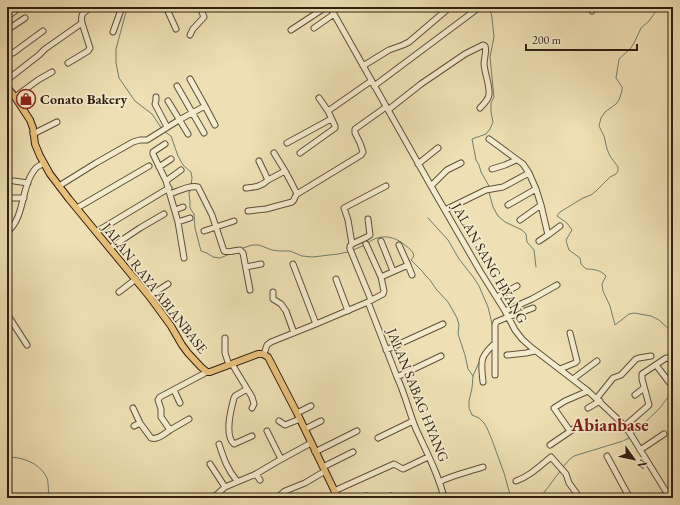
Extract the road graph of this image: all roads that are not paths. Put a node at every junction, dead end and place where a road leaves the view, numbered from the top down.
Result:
1 (20, 7) edge
2 (92, 7) edge
3 (122, 7) edge
4 (166, 7) edge
5 (200, 7) edge
6 (326, 7) edge
7 (450, 7) edge
8 (477, 9) dead end
9 (333, 10) edge
10 (7, 17) edge
11 (25, 18) dead end
12 (82, 23) junction
13 (314, 28) dead end
14 (176, 29) dead end
15 (7, 30) edge
16 (291, 30) dead end
17 (43, 31) dead end
18 (113, 32) dead end
19 (190, 35) dead end
20 (7, 49) edge
21 (68, 63) dead end
22 (363, 66) junction
23 (52, 72) dead end
24 (190, 79) dead end
25 (7, 80) edge
26 (371, 80) junction
27 (177, 86) dead end
28 (374, 86) junction
29 (7, 87) edge
30 (15, 97) junction
31 (156, 97) dead end
32 (320, 98) dead end
33 (168, 101) dead end
34 (205, 106) junction
35 (387, 108) junction
36 (480, 108) dead end
37 (328, 111) junction
38 (192, 112) junction
39 (331, 119) junction
40 (179, 120) junction
41 (57, 122) dead end
42 (215, 125) dead end
43 (167, 128) junction
44 (34, 134) junction
45 (188, 134) dead end
46 (204, 134) dead end
47 (489, 139) dead end
48 (288, 143) dead end
49 (165, 144) dead end
50 (438, 148) dead end
51 (274, 153) dead end
52 (300, 153) dead end
53 (171, 159) dead end
54 (516, 160) junction
55 (259, 161) dead end
56 (44, 163) junction
57 (462, 163) dead end
58 (418, 164) junction
59 (149, 166) dead end
60 (159, 167) junction
61 (492, 169) dead end
62 (182, 170) dead end
63 (284, 171) junction
64 (529, 173) junction
65 (268, 180) junction
66 (14, 181) dead end
67 (166, 181) junction
68 (28, 183) junction
69 (59, 186) junction
70 (386, 186) dead end
71 (431, 186) junction
72 (169, 188) junction
73 (246, 188) dead end
74 (536, 189) junction
75 (170, 194) junction
76 (297, 194) junction
77 (13, 198) dead end
78 (24, 198) junction
79 (508, 205) dead end
80 (541, 205) junction
81 (183, 207) dead end
82 (77, 208) junction
83 (175, 210) junction
84 (445, 210) junction
85 (248, 211) dead end
86 (164, 214) dead end
87 (190, 218) dead end
88 (368, 219) dead end
89 (520, 220) dead end
90 (234, 221) dead end
91 (178, 222) junction
92 (560, 226) dead end
93 (216, 228) junction
94 (204, 231) dead end
95 (7, 232) edge
96 (96, 232) junction
97 (548, 235) junction
98 (539, 241) dead end
99 (381, 242) dead end
100 (352, 244) junction
101 (366, 244) dead end
102 (399, 245) dead end
103 (110, 248) junction
104 (184, 258) dead end
105 (261, 264) dead end
106 (293, 264) dead end
107 (408, 265) junction
108 (246, 267) junction
109 (393, 271) junction
110 (412, 274) dead end
111 (381, 277) junction
112 (136, 279) junction
113 (336, 279) dead end
114 (168, 284) dead end
115 (557, 285) dead end
116 (517, 286) dead end
117 (250, 290) dead end
118 (119, 292) dead end
119 (273, 292) dead end
120 (149, 296) junction
121 (497, 297) junction
122 (370, 301) junction
123 (533, 308) dead end
124 (348, 311) junction
125 (505, 311) junction
126 (7, 314) edge
127 (508, 317) junction
128 (316, 324) junction
129 (443, 324) dead end
130 (294, 333) junction
131 (570, 333) dead end
132 (225, 338) dead end
133 (495, 343) junction
134 (27, 345) dead end
135 (386, 350) junction
136 (535, 351) junction
137 (264, 354) junction
138 (507, 355) dead end
139 (442, 356) dead end
140 (651, 356) dead end
141 (673, 360) edge
142 (597, 361) dead end
143 (230, 364) junction
144 (656, 365) junction
145 (560, 369) junction
146 (207, 372) junction
147 (496, 375) dead end
148 (397, 377) junction
149 (573, 379) junction
150 (483, 382) dead end
151 (669, 382) dead end
152 (644, 388) junction
153 (247, 389) junction
154 (174, 390) junction
155 (588, 391) junction
156 (635, 395) dead end
157 (598, 400) junction
158 (180, 403) dead end
159 (311, 406) dead end
160 (133, 408) dead end
161 (252, 408) dead end
162 (588, 408) dead end
163 (298, 416) junction
164 (189, 419) dead end
165 (279, 421) dead end
166 (321, 421) dead end
167 (413, 421) junction
168 (140, 423) junction
169 (134, 426) dead end
170 (625, 426) junction
171 (305, 429) junction
172 (170, 430) junction
173 (267, 431) dead end
174 (358, 431) dead end
175 (664, 434) dead end
176 (252, 436) dead end
177 (378, 438) dead end
178 (220, 444) dead end
179 (311, 444) junction
180 (550, 445) dead end
181 (640, 450) junction
182 (315, 452) junction
183 (353, 452) dead end
184 (606, 456) dead end
185 (428, 457) junction
186 (281, 459) junction
187 (210, 464) dead end
188 (483, 467) dead end
189 (324, 469) junction
190 (256, 474) junction
191 (260, 480) dead end
192 (237, 481) junction
193 (516, 481) dead end
194 (439, 482) junction
195 (225, 487) junction
196 (336, 496) edge
197 (444, 496) edge
198 (213, 498) edge
199 (277, 498) edge
200 (437, 498) edge
201 (580, 498) edge
202 (631, 498) edge
203 (670, 498) edge

1 - 10 street
2 - 12 street
3 - 18 street
4 - 14 street
5 - 19 street
6 - 16 street
7 - 22 street
8 - 28 street
9 - 13 street
9 - 22 street, JALAN SANG HYANG
11 - 15 street
12 - 21 street
12 - 25 street
17 - 20 street
22 - 26 street, JALAN SANG HYANG
23 - 30 street
24 - 34 street
26 - 28 street, JALAN SANG HYANG
26 - 37 street
27 - 38 street
28 - 35 street, JALAN SANG HYANG
29 - 30 main road, JALAN RAYA ABIANBASE
30 - 44 main road, JALAN RAYA ABIANBASE
31 - 43 street
32 - 37 street
33 - 40 street
34 - 38 street
34 - 42 street
35 - 36 street
35 - 58 street, JALAN SANG HYANG
35 - 76 street
37 - 39 street
38 - 40 street
38 - 46 street
39 - 48 street
39 - 52 street
40 - 43 street
40 - 45 street
41 - 44 street
43 - 69 street
44 - 56 main road, JALAN RAYA ABIANBASE
47 - 54 street
49 - 60 street
50 - 58 street
51 - 63 street
53 - 60 street
54 - 61 street
54 - 64 street
55 - 65 street
56 - 68 street
56 - 69 main road, JALAN RAYA ABIANBASE
57 - 71 street
58 - 71 street, JALAN SANG HYANG
59 - 82 street
60 - 67 street
62 - 67 street
63 - 65 street
63 - 76 street
64 - 74 street
64 - 84 street
65 - 73 street
66 - 68 street
67 - 72 street
68 - 78 street
69 - 82 main road, JALAN RAYA ABIANBASE
70 - 100 street, JALAN SABAG HYANG
71 - 84 street, JALAN SANG HYANG
72 - 75 street
72 - 96 street
74 - 79 street
74 - 80 street
75 - 83 street
75 - 93 street
76 - 85 street
77 - 78 street
78 - 95 street
80 - 89 street
80 - 97 street
81 - 83 street
82 - 96 main road, JALAN RAYA ABIANBASE
83 - 91 street
84 - 121 street, JALAN SANG HYANG
86 - 103 street
87 - 91 street
88 - 100 street
90 - 93 street
91 - 104 street
92 - 97 street
93 - 94 street
93 - 108 street
96 - 103 main road, JALAN RAYA ABIANBASE
97 - 98 street
99 - 109 street
100 - 122 street, JALAN SABAG HYANG
101 - 111 street
102 - 107 street
103 - 112 main road, JALAN RAYA ABIANBASE
105 - 108 street
106 - 128 street
107 - 109 street
107 - 110 street
108 - 117 street
109 - 111 street
111 - 122 street
112 - 118 street
112 - 120 main road, JALAN RAYA ABIANBASE
113 - 124 street
114 - 120 street
115 - 125 street
116 - 121 street
119 - 130 street
120 - 146 main road, JALAN RAYA ABIANBASE
121 - 125 street, JALAN SANG HYANG
122 - 124 street
122 - 135 street, JALAN SABAG HYANG
123 - 127 street
124 - 128 street
125 - 127 street, JALAN SANG HYANG
126 - 134 street
127 - 133 street
127 - 136 street, JALAN SANG HYANG
128 - 130 street
129 - 135 street
130 - 137 street
131 - 145 street
132 - 143 street
133 - 147 street
133 - 150 street
135 - 148 street, JALAN SABAG HYANG
136 - 138 street
136 - 145 street, JALAN SANG HYANG
137 - 143 main road, JALAN RAYA ABIANBASE
137 - 163 main road
139 - 148 street
140 - 157 street
141 - 144 street
142 - 149 street
143 - 146 main road, JALAN RAYA ABIANBASE
143 - 153 street
144 - 151 street
144 - 152 street
145 - 149 street, JALAN SANG HYANG
146 - 154 street
148 - 167 street, JALAN SABAG HYANG
149 - 155 street, JALAN SANG HYANG
152 - 156 street
152 - 170 street
153 - 161 street
153 - 176 street
154 - 158 street
154 - 172 street
155 - 157 street, JALAN SANG HYANG
155 - 180 street
157 - 162 street
157 - 170 street, JALAN SANG HYANG
159 - 163 street
160 - 168 street
163 - 165 street
163 - 171 main road
164 - 172 street
166 - 171 street
167 - 177 street
167 - 185 street, JALAN SABAG HYANG
168 - 169 street
168 - 172 street
170 - 181 street, JALAN SANG HYANG
171 - 179 main road
173 - 186 street
174 - 182 street
175 - 181 street
178 - 192 street
179 - 182 main road
179 - 186 street
181 - 203 street, JALAN SANG HYANG
182 - 189 main road
183 - 189 street
184 - 202 street
185 - 194 street, JALAN SABAG HYANG
185 - 196 street
186 - 190 street
187 - 195 street
188 - 194 street
189 - 196 main road
189 - 199 street
190 - 191 street
190 - 192 street
192 - 195 street
193 - 201 street
194 - 197 street, JALAN SABAG HYANG
195 - 198 street
197 - 200 street

